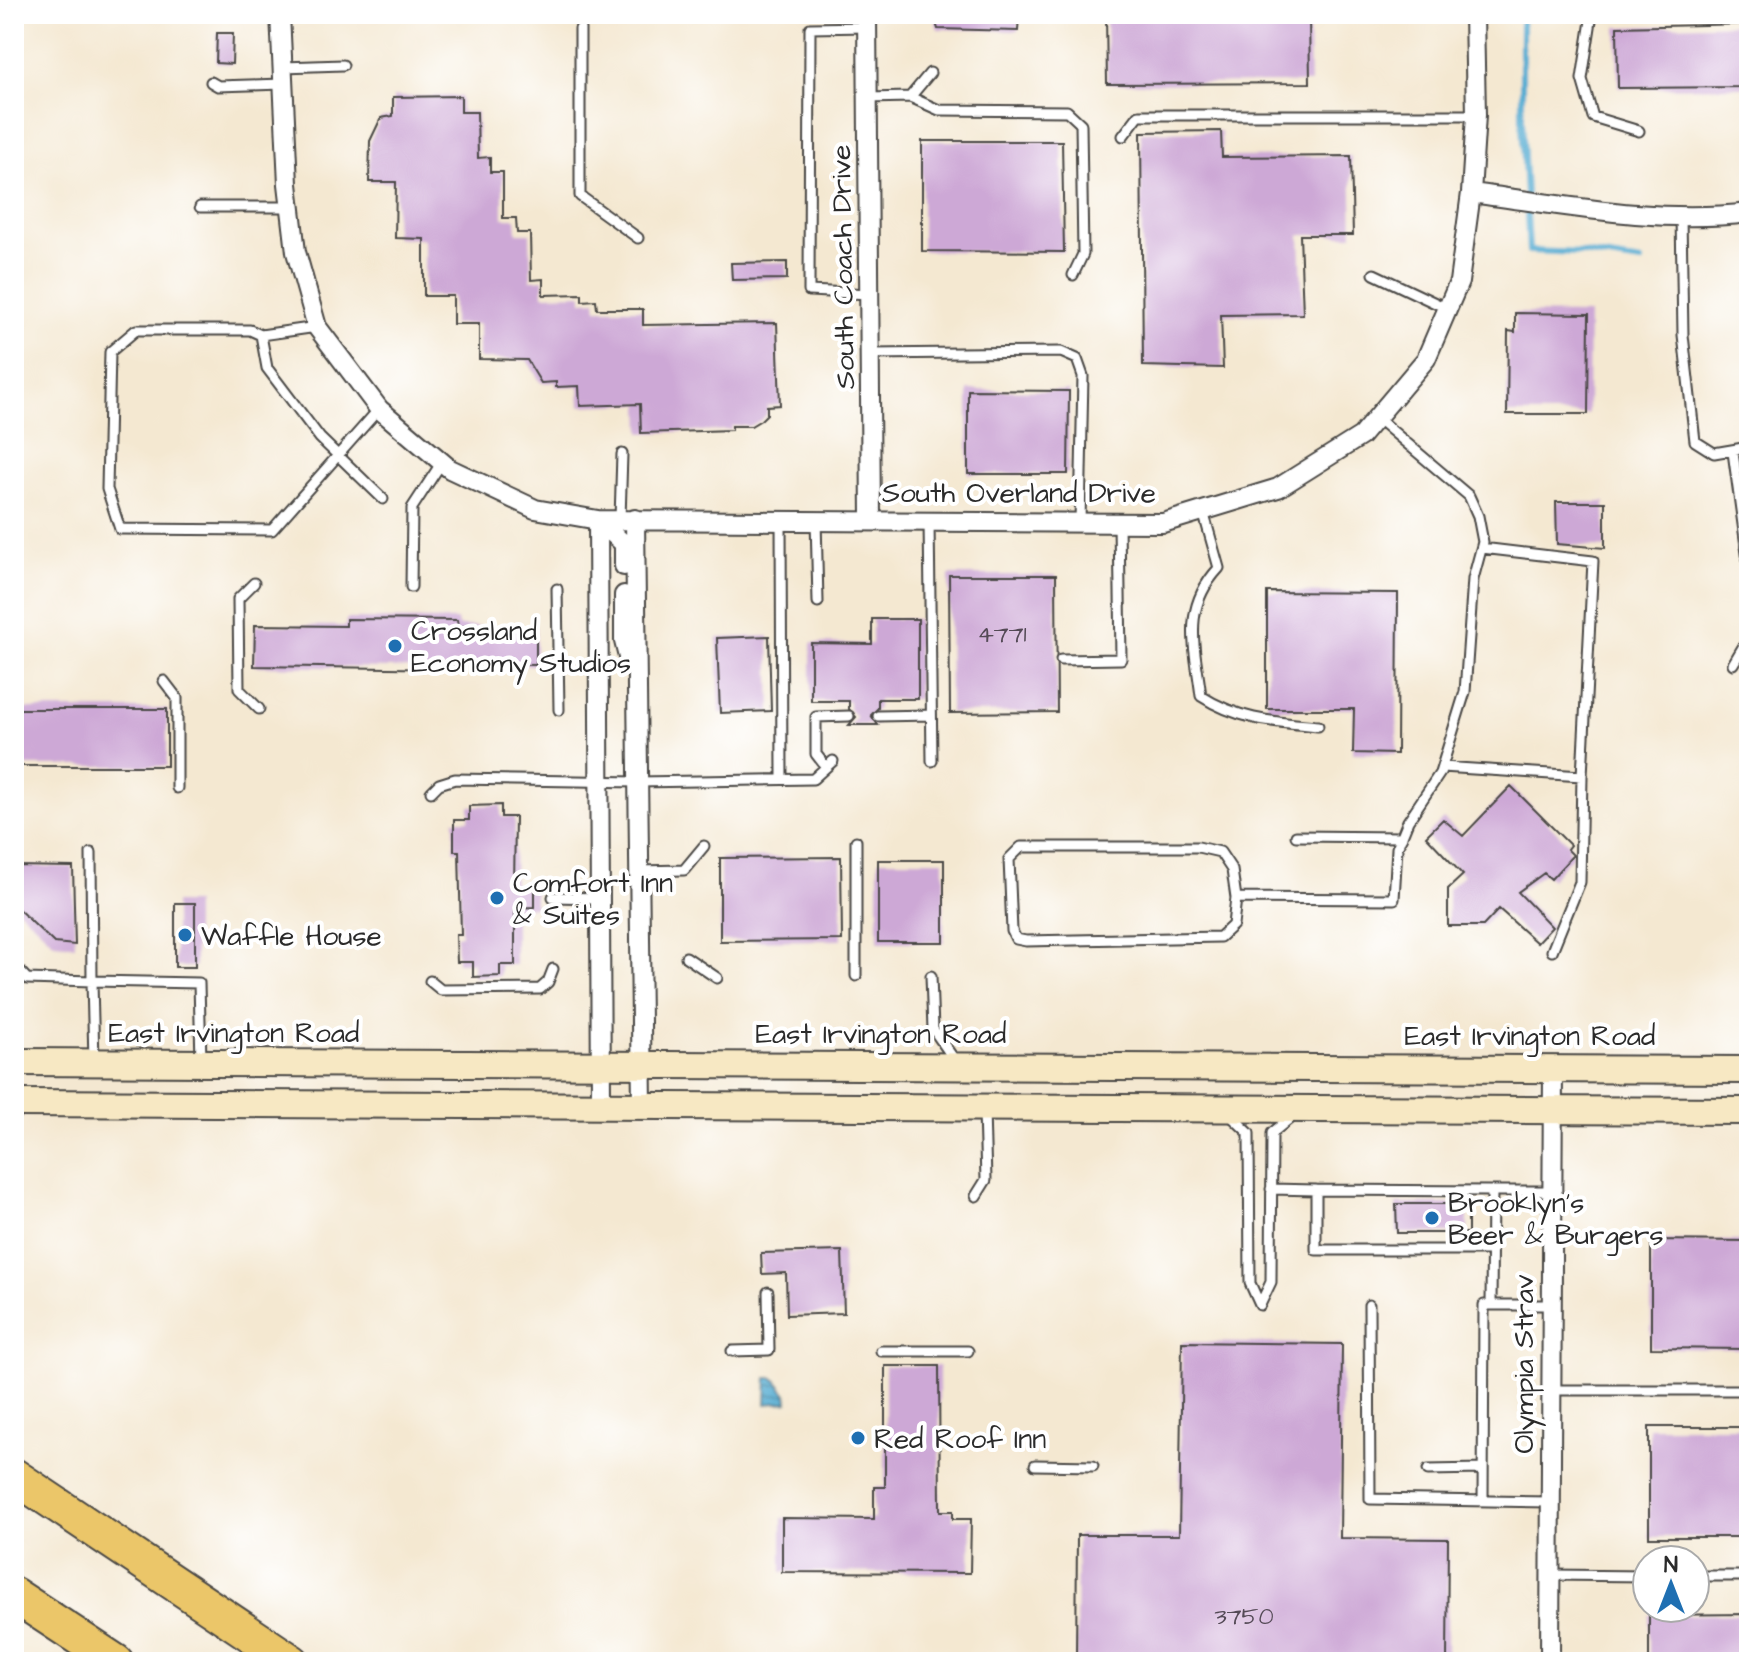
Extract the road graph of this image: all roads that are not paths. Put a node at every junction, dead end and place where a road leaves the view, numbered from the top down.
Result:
1 (280, 14) edge
2 (1474, 14) edge
3 (1592, 14) edge
4 (867, 21) edge
5 (580, 29) dead end
6 (343, 65) dead end
7 (930, 73) dead end
8 (283, 75) junction
9 (211, 82) dead end
10 (910, 97) junction
11 (868, 98) junction
12 (1476, 115) junction
13 (1639, 131) dead end
14 (1123, 136) dead end
15 (1471, 193) junction
16 (200, 207) dead end
17 (291, 207) junction
18 (1749, 213) edge
19 (1681, 216) junction
20 (638, 238) dead end
21 (1374, 274) dead end
22 (1073, 275) dead end
23 (871, 295) junction
24 (1448, 309) junction
25 (317, 327) junction
26 (261, 335) junction
27 (871, 354) junction
28 (379, 409) junction
29 (1377, 418) junction
30 (1749, 447) edge
31 (1733, 452) junction
32 (622, 454) dead end
33 (338, 456) junction
34 (442, 462) junction
35 (383, 499) dead end
36 (1203, 511) junction
37 (628, 519) junction
38 (781, 519) junction
39 (816, 519) junction
40 (871, 519) junction
41 (598, 520) junction
42 (929, 520) junction
43 (1080, 522) junction
44 (1119, 523) junction
45 (1482, 548) junction
46 (1749, 568) edge
47 (254, 583) dead end
48 (411, 587) dead end
49 (557, 589) dead end
50 (818, 602) dead end
51 (1749, 637) edge
52 (1061, 660) dead end
53 (1733, 664) dead end
54 (164, 681) dead end
55 (637, 693) junction
56 (259, 709) dead end
57 (559, 710) dead end
58 (931, 715) junction
59 (849, 716) dead end
60 (878, 716) dead end
61 (1318, 726) dead end
62 (932, 761) dead end
63 (1442, 767) junction
64 (1582, 776) junction
65 (782, 779) junction
66 (599, 780) junction
67 (638, 782) junction
68 (177, 788) dead end
69 (431, 792) dead end
70 (1296, 836) dead end
71 (1402, 837) junction
72 (856, 841) dead end
73 (704, 846) dead end
74 (91, 853) dead end
75 (639, 871) junction
76 (553, 897) dead end
77 (600, 898) junction
78 (1236, 898) junction
79 (1552, 951) dead end
80 (686, 957) dead end
81 (14, 965) edge
82 (553, 969) dead end
83 (856, 976) dead end
84 (931, 976) dead end
85 (717, 978) dead end
86 (92, 981) junction
87 (430, 981) dead end
88 (14, 1062) edge
89 (94, 1063) junction
90 (201, 1064) junction
91 (958, 1065) junction
92 (642, 1066) junction
93 (1553, 1066) junction
94 (601, 1067) junction
95 (1749, 1070) edge
96 (14, 1103) edge
97 (601, 1105) junction
98 (642, 1106) junction
99 (984, 1108) junction
100 (1224, 1109) junction
101 (1300, 1110) junction
102 (1553, 1111) junction
103 (1749, 1111) edge
104 (1271, 1189) junction
105 (1316, 1190) junction
106 (1492, 1191) junction
107 (1553, 1191) junction
108 (976, 1196) dead end
109 (1491, 1250) junction
110 (768, 1292) dead end
111 (1369, 1305) dead end
112 (1491, 1305) junction
113 (1552, 1305) junction
114 (732, 1351) dead end
115 (881, 1351) dead end
116 (968, 1351) dead end
117 (1551, 1390) junction
118 (1749, 1390) edge
119 (1035, 1465) dead end
120 (1093, 1466) dead end
121 (1483, 1469) junction
122 (1428, 1470) dead end
123 (14, 1476) edge
124 (1483, 1501) junction
125 (1551, 1502) junction
126 (1550, 1575) junction
127 (1631, 1576) edge
128 (1711, 1576) edge
129 (1749, 1576) edge
130 (14, 1595) edge
131 (14, 1602) edge
132 (89, 1662) edge
133 (116, 1662) edge
134 (292, 1662) edge
135 (1550, 1662) edge

1 - 8 street
2 - 12 street, South Overland Drive
3 - 13 lane
4 - 11 street, South Coach Drive
4 - 23 lane
5 - 20 lane
6 - 8 lane
7 - 10 lane
8 - 9 lane
8 - 17 street
10 - 11 lane
10 - 22 lane
11 - 23 street, South Coach Drive
12 - 14 lane
12 - 15 street, South Overland Drive
15 - 19 street
15 - 24 street, South Overland Drive
16 - 17 lane
17 - 25 street
18 - 19 street
19 - 31 lane
21 - 24 lane
23 - 27 street, South Coach Drive
24 - 29 street, South Overland Drive
25 - 26 lane
25 - 28 street, South Overland Drive
26 - 33 lane
26 - 33 lane
27 - 40 street, South Coach Drive
27 - 43 lane
28 - 33 lane
28 - 34 street, South Overland Drive
29 - 36 street, South Overland Drive
29 - 45 lane
30 - 31 lane
31 - 46 lane
32 - 37 lane
33 - 35 lane
34 - 41 street, South Overland Drive
34 - 48 lane
36 - 44 street, South Overland Drive
36 - 61 lane
37 - 38 street, South Overland Drive
37 - 41 street, South Overland Drive
37 - 55 street
38 - 39 street, South Overland Drive
38 - 65 lane
39 - 40 street, South Overland Drive
39 - 50 lane
40 - 42 street, South Overland Drive
41 - 55 street
41 - 66 street
42 - 43 street, South Overland Drive
42 - 58 lane
43 - 44 street, South Overland Drive
44 - 52 lane
45 - 63 lane
45 - 64 lane
47 - 56 lane
49 - 57 lane
51 - 53 lane
54 - 68 lane
55 - 67 street
58 - 60 lane
58 - 62 lane
59 - 65 lane
63 - 64 lane
63 - 71 lane
64 - 79 lane
65 - 67 lane
66 - 67 lane
66 - 69 lane
66 - 77 street
67 - 75 street
70 - 71 lane
71 - 78 lane
72 - 83 lane
73 - 75 lane
74 - 86 lane
75 - 92 street
76 - 77 lane
77 - 94 street
78 - 78 lane
80 - 85 lane
81 - 86 lane
82 - 87 lane
84 - 91 lane
86 - 89 lane
86 - 90 lane
88 - 89 main road, East Irvington Road
89 - 90 main road, East Irvington Road
90 - 94 main road, East Irvington Road
91 - 92 main road, East Irvington Road
91 - 93 main road, East Irvington Road
92 - 94 main road, East Irvington Road
92 - 98 street
93 - 95 main road, East Irvington Road
93 - 102 street, Olympia Strav
94 - 97 street
96 - 97 main road
97 - 98 main road
98 - 99 main road
99 - 100 main road
99 - 108 lane
100 - 101 main road
100 - 104 lane
101 - 102 main road
101 - 104 lane
102 - 103 main road
102 - 107 street, Olympia Strav
104 - 105 lane
105 - 106 lane
105 - 109 lane
106 - 107 lane
106 - 109 lane
107 - 113 street, Olympia Strav
109 - 112 lane
110 - 114 lane
111 - 124 lane
112 - 113 lane
112 - 121 lane
113 - 117 street, Olympia Strav
115 - 116 lane
117 - 118 lane
117 - 125 street, Olympia Strav
119 - 120 lane
121 - 122 lane
121 - 124 lane
123 - 134 highway
124 - 125 lane
125 - 126 street, Olympia Strav
126 - 127 lane
126 - 135 street, Olympia Strav
128 - 129 lane
130 - 133 highway
131 - 132 highway

